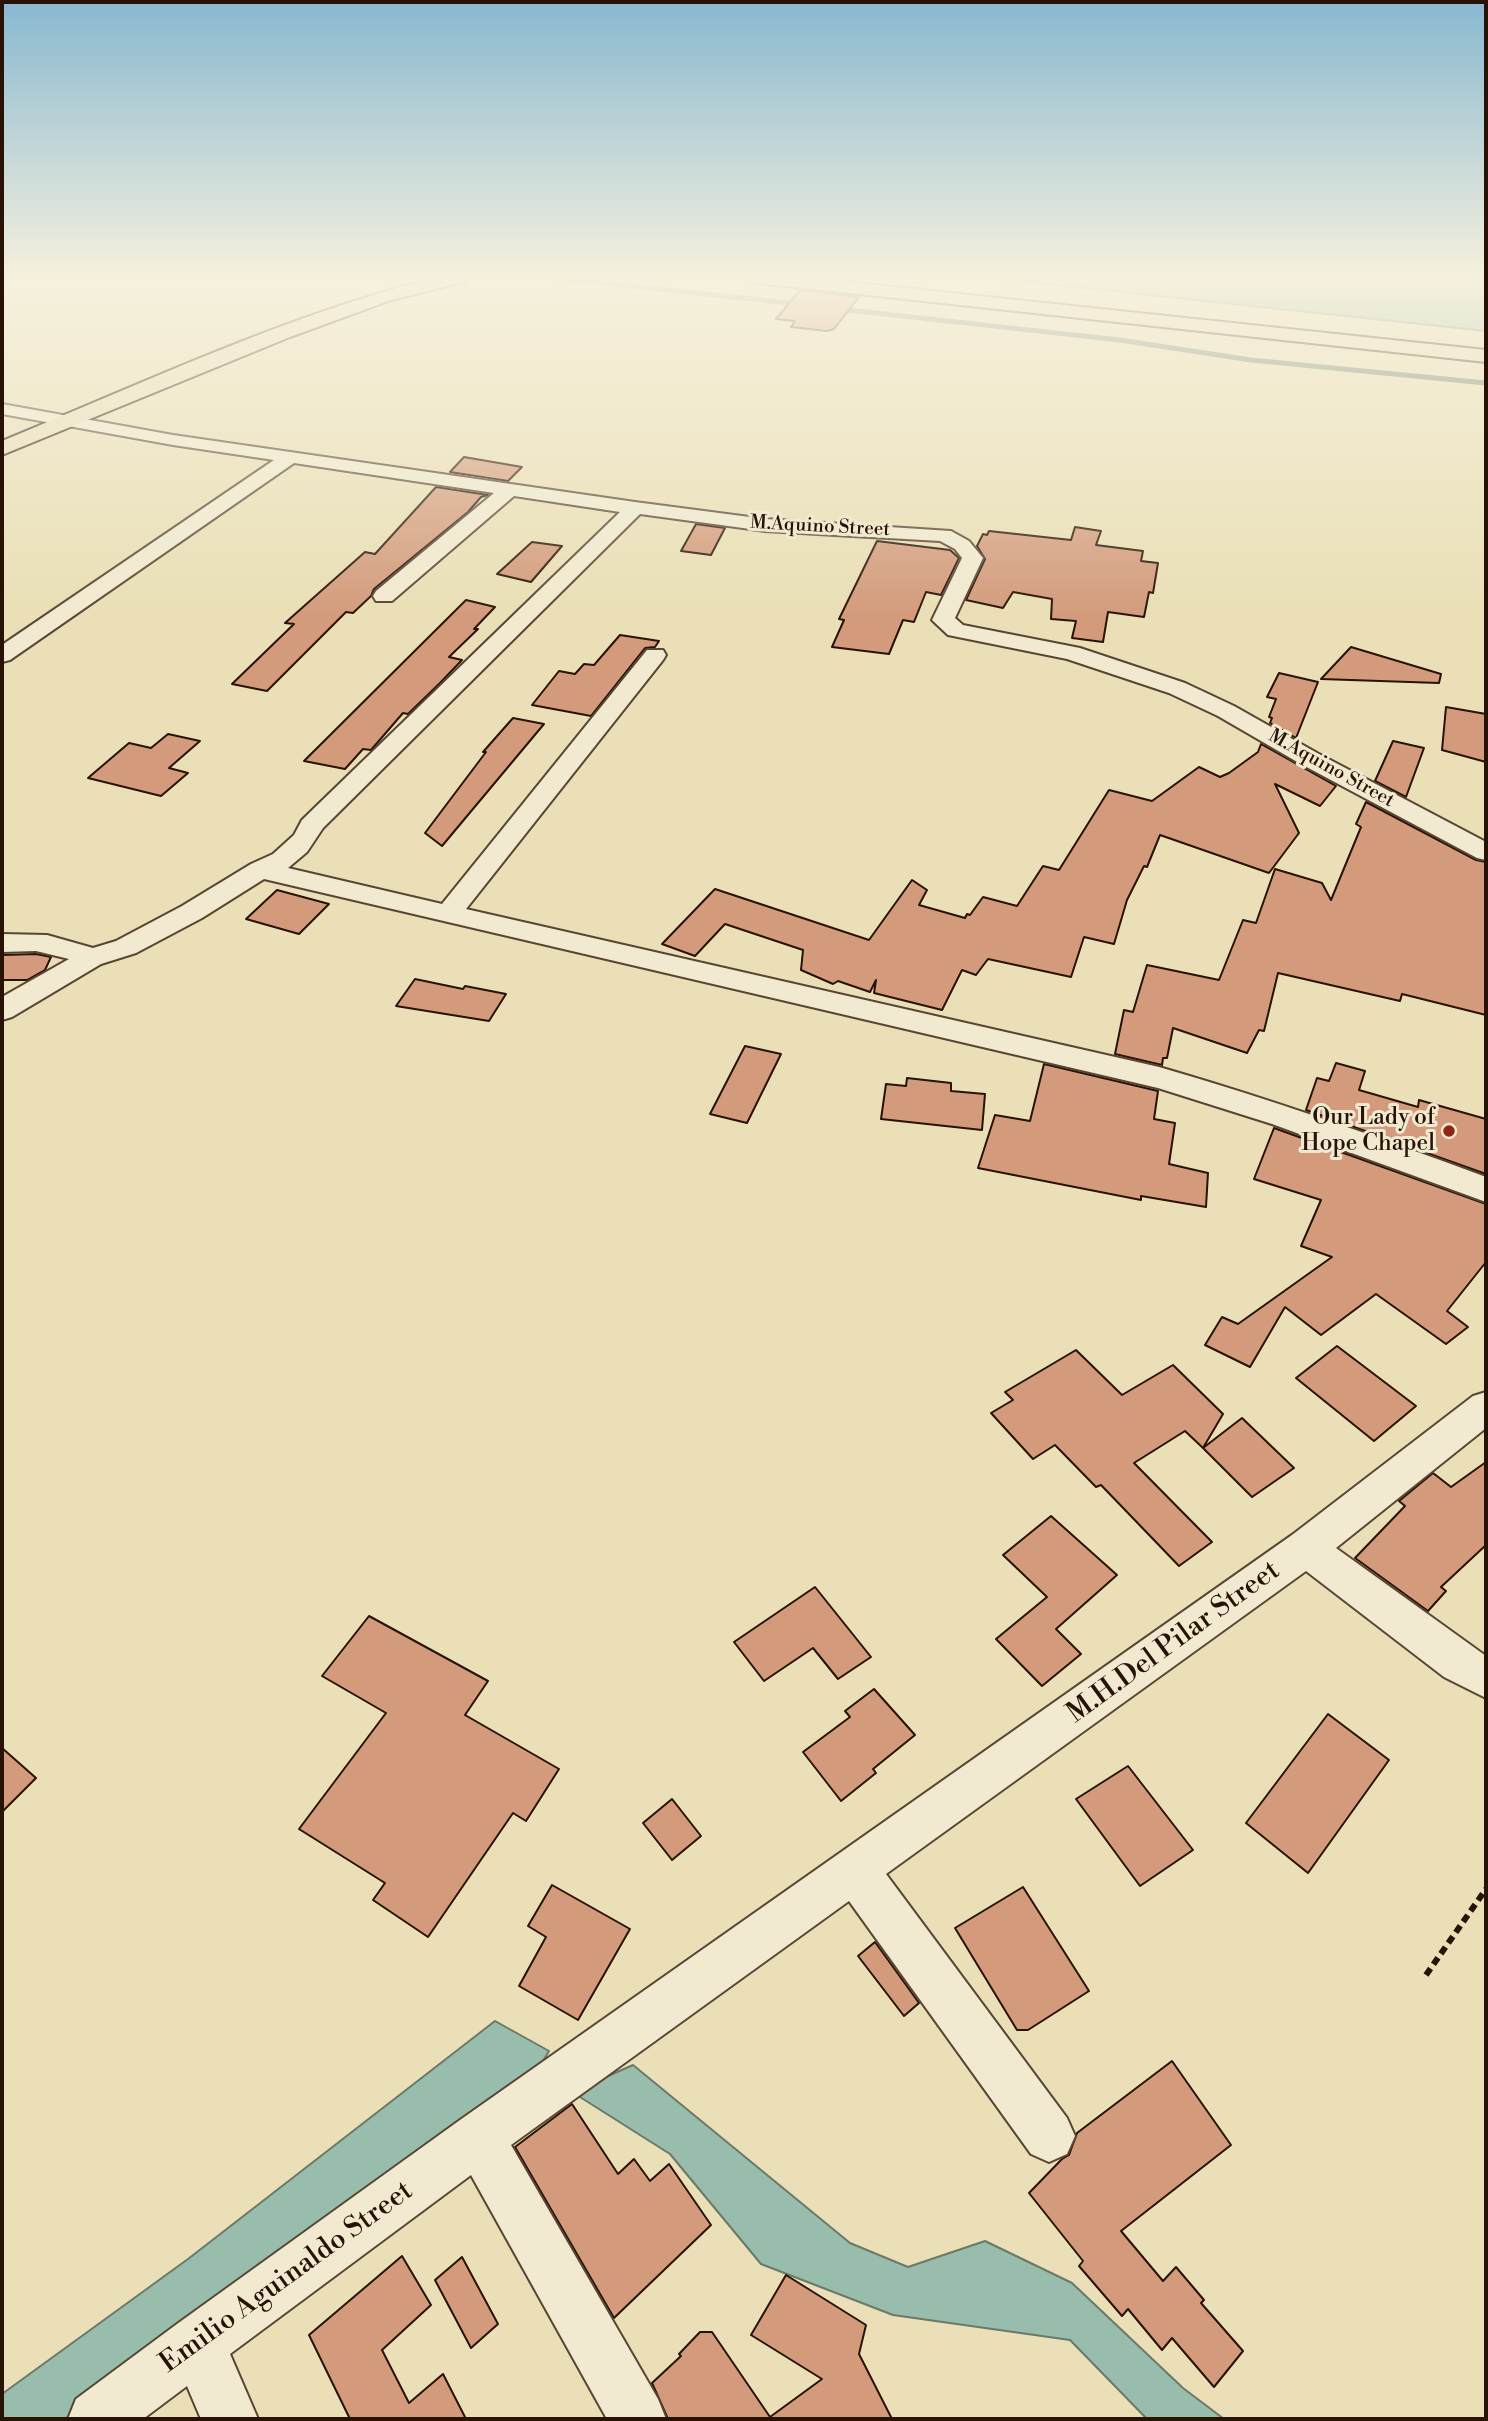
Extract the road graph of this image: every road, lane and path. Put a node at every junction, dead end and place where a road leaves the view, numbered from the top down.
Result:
1 (142, 391) edge
2 (2, 409) edge
3 (68, 422) junction
4 (2, 449) edge
5 (290, 458) junction
6 (510, 489) junction
7 (635, 508) junction
8 (384, 596) dead end
9 (2, 655) edge
10 (655, 655) dead end
11 (1486, 852) edge
12 (260, 870) junction
13 (447, 915) junction
14 (2, 943) edge
15 (91, 958) junction
16 (2, 1010) edge
17 (1486, 1190) edge
18 (1486, 1407) edge
19 (1306, 1548) junction
20 (1486, 1678) edge
21 (855, 1870) junction
22 (1486, 1889) edge
23 (1426, 1975) dead end
24 (1049, 2136) dead end
25 (478, 2138) junction
26 (197, 2344) junction
27 (96, 2419) edge
28 (230, 2419) edge
29 (638, 2419) edge

1 - 3 highway
2 - 3 street, M.Aquino Street
3 - 4 highway
3 - 5 street, M.Aquino Street
5 - 6 street, M.Aquino Street
5 - 9 street
6 - 7 street, M.Aquino Street
6 - 8 street
7 - 11 street, M.Aquino Street
7 - 12 street
10 - 13 street
12 - 13 street
12 - 15 street
13 - 17 street
14 - 15 street
15 - 16 street
18 - 19 street, M.H.Del Pilar Street
19 - 20 street
19 - 21 street, M.H.Del Pilar Street
21 - 24 street
21 - 25 street, M.H.Del Pilar Street
22 - 23 path
25 - 26 street, Emilio Aguinaldo Street
25 - 29 street
26 - 27 street, Emilio Aguinaldo Street
26 - 28 street

